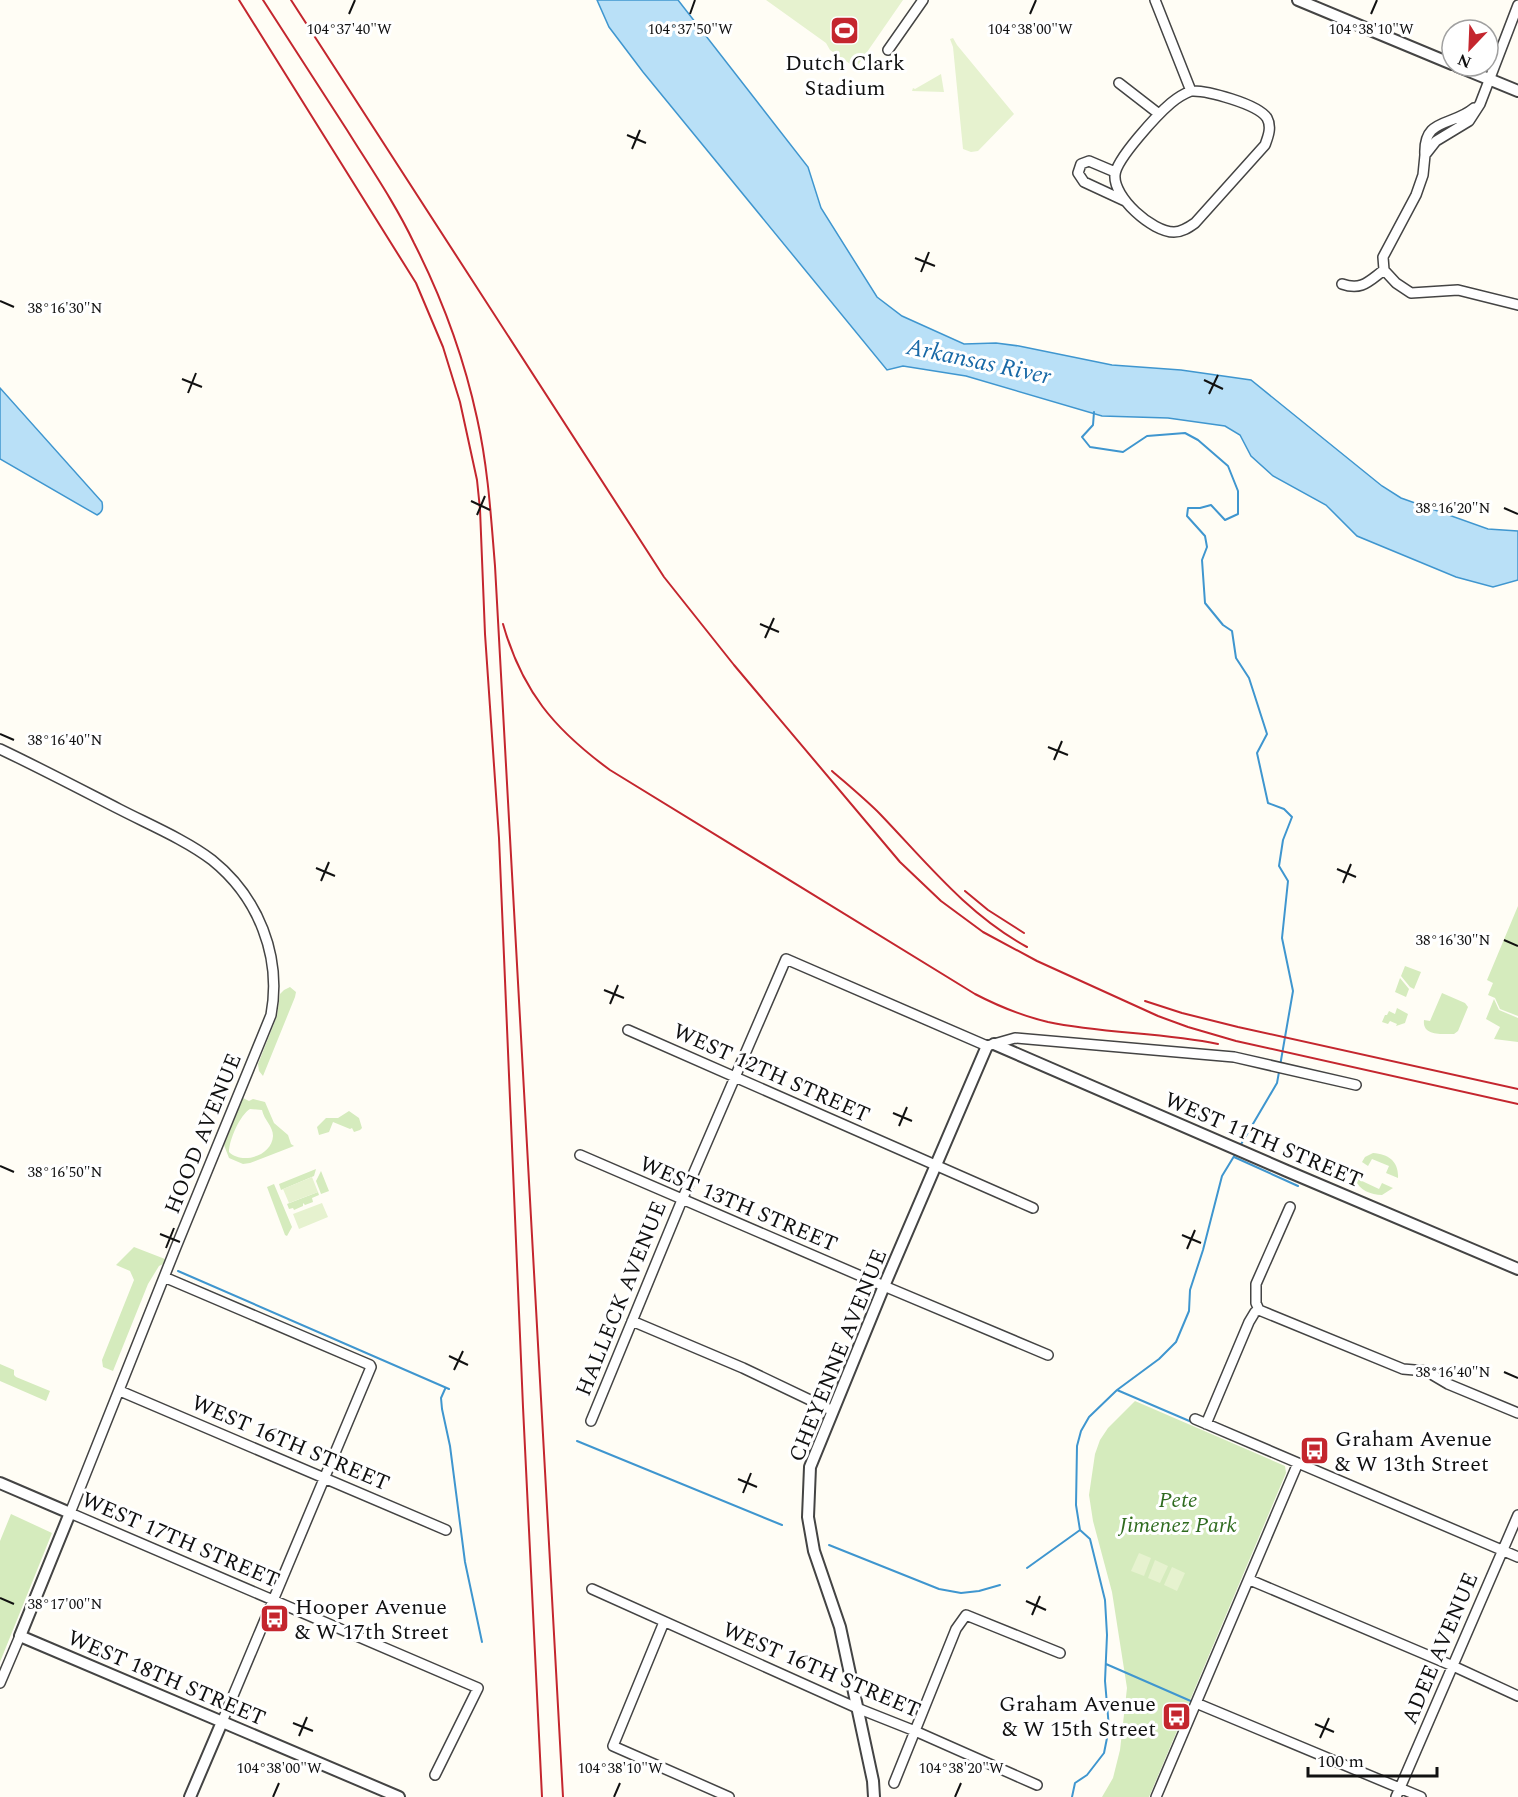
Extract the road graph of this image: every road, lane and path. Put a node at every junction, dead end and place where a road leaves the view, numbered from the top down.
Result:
1 (923, 0) edge
2 (1155, 0) edge
3 (1299, 0) edge
4 (1518, 6) edge
5 (888, 50) dead end
6 (1440, 59) edge
7 (1488, 79) junction
8 (1119, 83) dead end
9 (1191, 91) junction
10 (1518, 91) edge
11 (1159, 114) junction
12 (1115, 172) junction
13 (1125, 201) junction
14 (1384, 270) junction
15 (1342, 284) dead end
16 (1518, 305) edge
17 (0, 749) edge
18 (786, 959) joint
19 (628, 1030) dead end
20 (991, 1045) junction
21 (736, 1077) junction
22 (1356, 1085) dead end
23 (580, 1155) dead end
24 (935, 1165) junction
25 (682, 1200) junction
26 (1290, 1207) dead end
27 (1033, 1208) dead end
28 (1518, 1269) edge
29 (164, 1277) junction
30 (884, 1286) junction
31 (1259, 1310) junction
32 (632, 1321) junction
33 (1048, 1355) dead end
34 (120, 1391) junction
35 (831, 1410) junction
36 (1518, 1413) edge
37 (1195, 1419) dead end
38 (591, 1421) dead end
39 (1206, 1424) junction
40 (1298, 1463) junction
41 (325, 1478) junction
42 (0, 1483) edge
43 (70, 1513) junction
44 (1518, 1515) edge
45 (446, 1530) dead end
46 (1502, 1550) junction
47 (1518, 1557) edge
48 (1250, 1580) junction
49 (592, 1589) dead end
50 (272, 1600) junction
51 (664, 1622) junction
52 (20, 1636) junction
53 (1060, 1653) dead end
54 (1453, 1666) junction
55 (0, 1683) edge
56 (1518, 1696) edge
57 (1196, 1703) junction
58 (856, 1708) junction
59 (222, 1722) junction
60 (915, 1731) junction
61 (435, 1775) dead end
62 (894, 1783) dead end
63 (1037, 1785) dead end
64 (1398, 1792) edge
65 (190, 1797) edge
66 (399, 1797) edge
67 (729, 1797) edge
68 (874, 1797) edge
69 (1156, 1797) edge
70 (1421, 1797) edge

1 - 5 street
2 - 9 street
3 - 6 street
4 - 7 street
7 - 10 street
7 - 14 street
8 - 11 street
9 - 11 street
9 - 13 street
11 - 12 street
12 - 13 street
12 - 13 street
14 - 15 street
14 - 16 street
17 - 29 street, HOOD AVENUE
18 - 20 street, WEST 11TH STREET
18 - 21 street, HALLECK AVENUE
19 - 21 street, WEST 12TH STREET
20 - 22 street
20 - 24 street, CHEYENNE AVENUE
20 - 28 street, WEST 11TH STREET
21 - 24 street, WEST 12TH STREET
21 - 25 street, HALLECK AVENUE
23 - 25 street, WEST 13TH STREET
24 - 27 street, WEST 12TH STREET
24 - 30 street, CHEYENNE AVENUE
25 - 30 street, WEST 13TH STREET
25 - 32 street, HALLECK AVENUE
26 - 31 street
29 - 34 street, HOOD AVENUE
29 - 41 street
30 - 33 street, WEST 13TH STREET
30 - 35 street, CHEYENNE AVENUE
31 - 36 street
31 - 39 street
32 - 35 street
32 - 38 street, HALLECK AVENUE
34 - 41 street, WEST 16TH STREET
34 - 43 street, HOOD AVENUE
35 - 58 street, CHEYENNE AVENUE
37 - 39 street
39 - 40 street
40 - 46 street
40 - 48 street
41 - 45 street, WEST 16TH STREET
41 - 50 street
42 - 43 street, WEST 17TH STREET
43 - 50 street, WEST 17TH STREET
43 - 52 street, HOOD AVENUE
44 - 46 street, ADEE AVENUE
46 - 47 street
46 - 54 street, ADEE AVENUE
48 - 54 street
48 - 57 street
49 - 51 street, WEST 16TH STREET
50 - 59 street
50 - 61 street, WEST 17TH STREET
51 - 58 street, WEST 16TH STREET
51 - 67 street
52 - 55 street, HOOD AVENUE
52 - 59 street, WEST 18TH STREET
53 - 60 street
54 - 56 street
54 - 64 street, ADEE AVENUE
57 - 64 street
57 - 69 street
58 - 60 street, WEST 16TH STREET
58 - 68 street, CHEYENNE AVENUE
59 - 65 street
59 - 66 street, WEST 18TH STREET
60 - 62 street
60 - 63 street, WEST 16TH STREET
64 - 70 street

